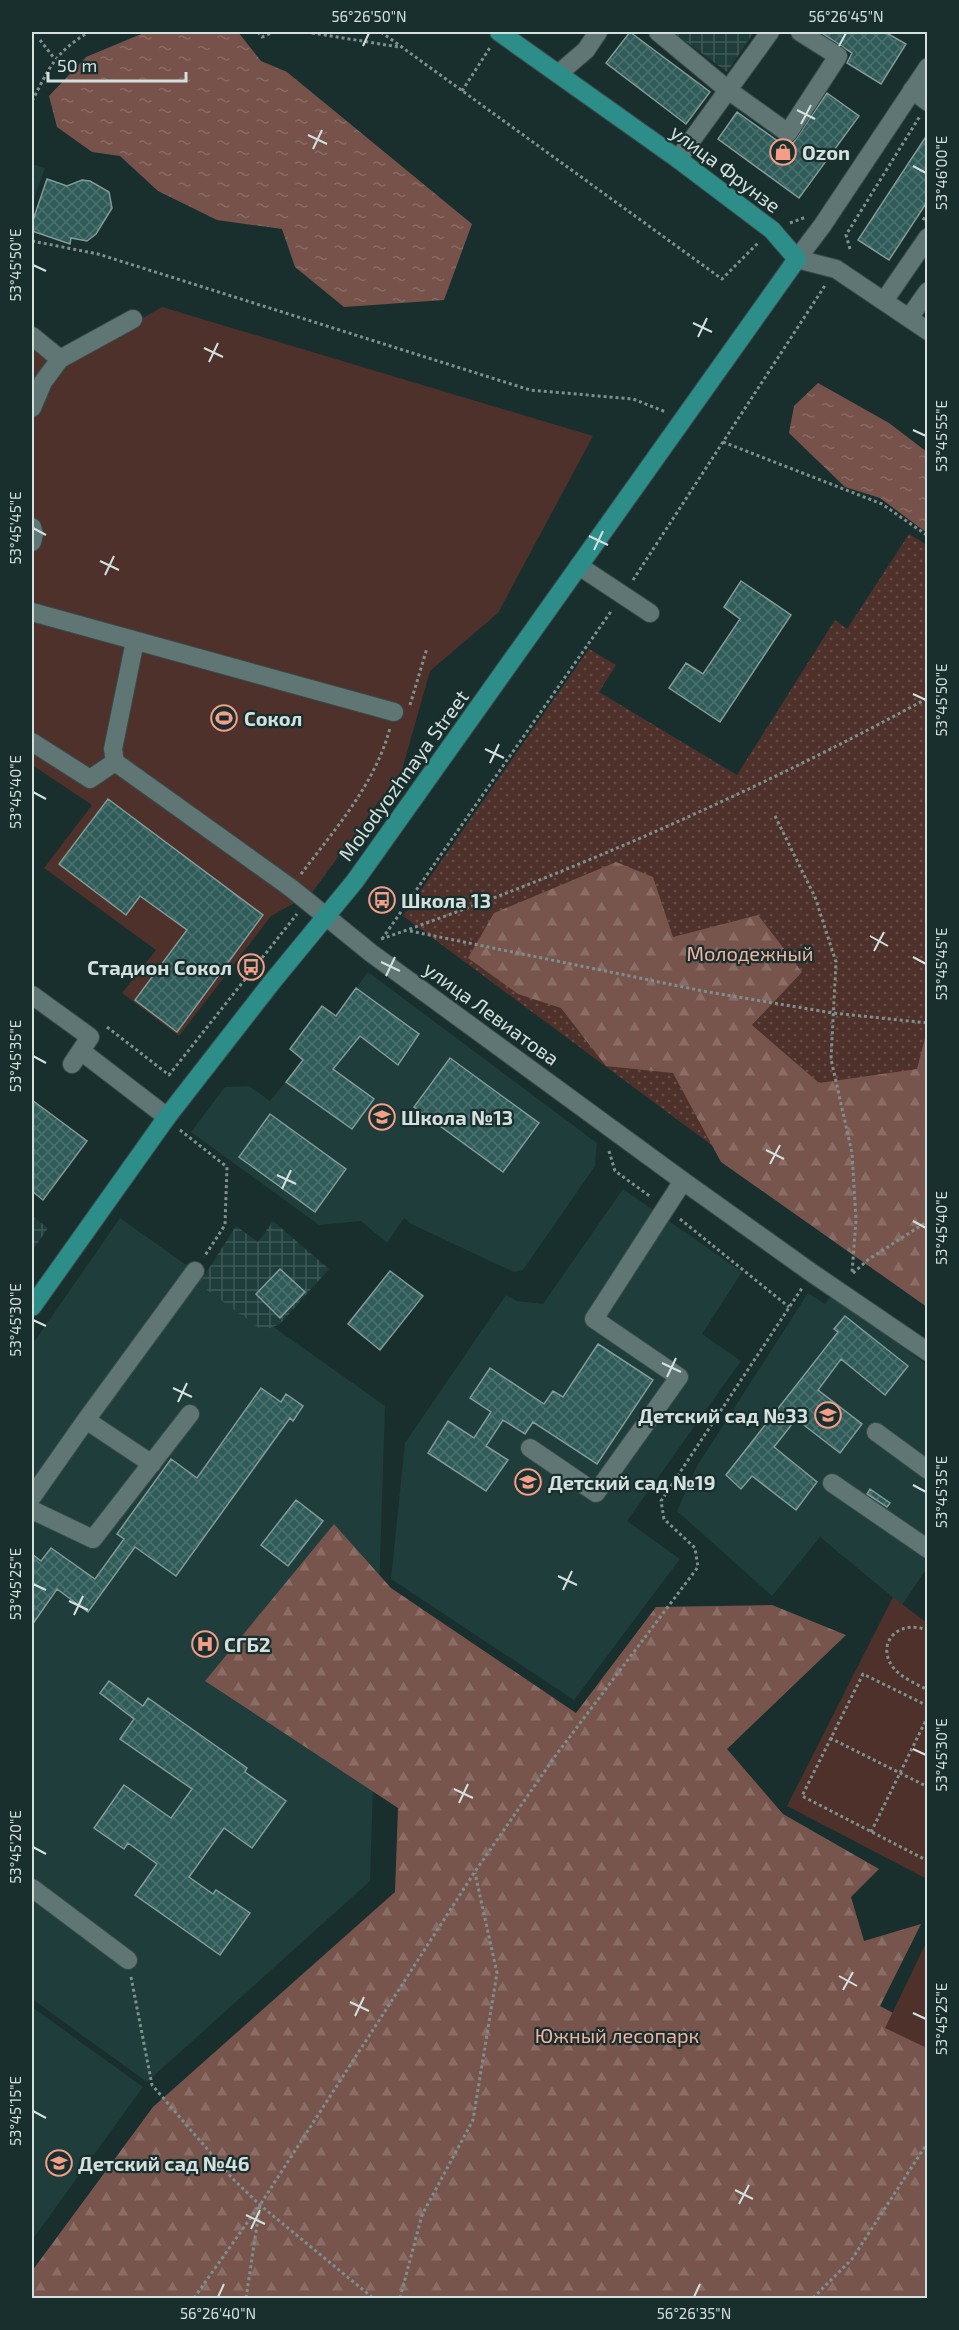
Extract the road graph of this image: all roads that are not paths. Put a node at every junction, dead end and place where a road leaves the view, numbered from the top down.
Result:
1 (499, 32) edge
2 (598, 32) edge
3 (658, 32) edge
4 (770, 32) edge
5 (800, 32) edge
6 (927, 67) edge
7 (558, 74) junction
8 (729, 90) junction
9 (912, 90) junction
10 (924, 108) edge
11 (678, 159) junction
12 (927, 237) edge
13 (797, 259) junction
14 (927, 291) edge
15 (884, 301) junction
16 (909, 318) junction
17 (133, 320) dead end
18 (927, 331) edge
19 (32, 336) edge
20 (60, 359) junction
21 (32, 408) edge
22 (32, 527) edge
23 (32, 542) edge
24 (579, 566) junction
25 (32, 612) edge
26 (650, 613) dead end
27 (135, 640) junction
28 (394, 712) road end
29 (32, 742) edge
30 (115, 762) junction
31 (327, 917) junction
32 (32, 995) edge
33 (173, 1123) junction
34 (683, 1181) junction
35 (195, 1271) road end
36 (32, 1307) edge
37 (927, 1352) edge
38 (190, 1414) dead end
39 (87, 1420) junction
40 (876, 1432) dead end
41 (530, 1448) dead end
42 (152, 1464) junction
43 (927, 1470) edge
44 (832, 1483) dead end
45 (32, 1497) edge
46 (32, 1510) edge
47 (927, 1549) edge
48 (32, 1888) edge
49 (128, 1960) road end

1 - 7 main road, улица Фрунзе
2 - 7 street
3 - 8 street
4 - 8 street
5 - 8 street
6 - 9 street
7 - 11 main road, улица Фрунзе
8 - 11 street
9 - 10 street
9 - 13 street
11 - 13 main road, улица Фрунзе
12 - 15 street
13 - 15 street
13 - 24 main road, Molodyozhnaya Street
14 - 16 street
15 - 16 street
16 - 18 street
17 - 20 street
19 - 20 street
20 - 21 street
22 - 23 street
24 - 26 street
24 - 31 main road, Molodyozhnaya Street
25 - 27 street
27 - 28 street
27 - 30 street
29 - 30 street
30 - 31 street, улица Левиатова
31 - 33 main road, Molodyozhnaya Street
31 - 34 street, улица Левиатова
32 - 33 street
33 - 36 main road, Molodyozhnaya Street
34 - 37 street, улица Левиатова
34 - 41 street
35 - 39 street
38 - 42 street
39 - 42 street
39 - 45 street
40 - 43 street
42 - 46 street
44 - 47 street
48 - 49 street

